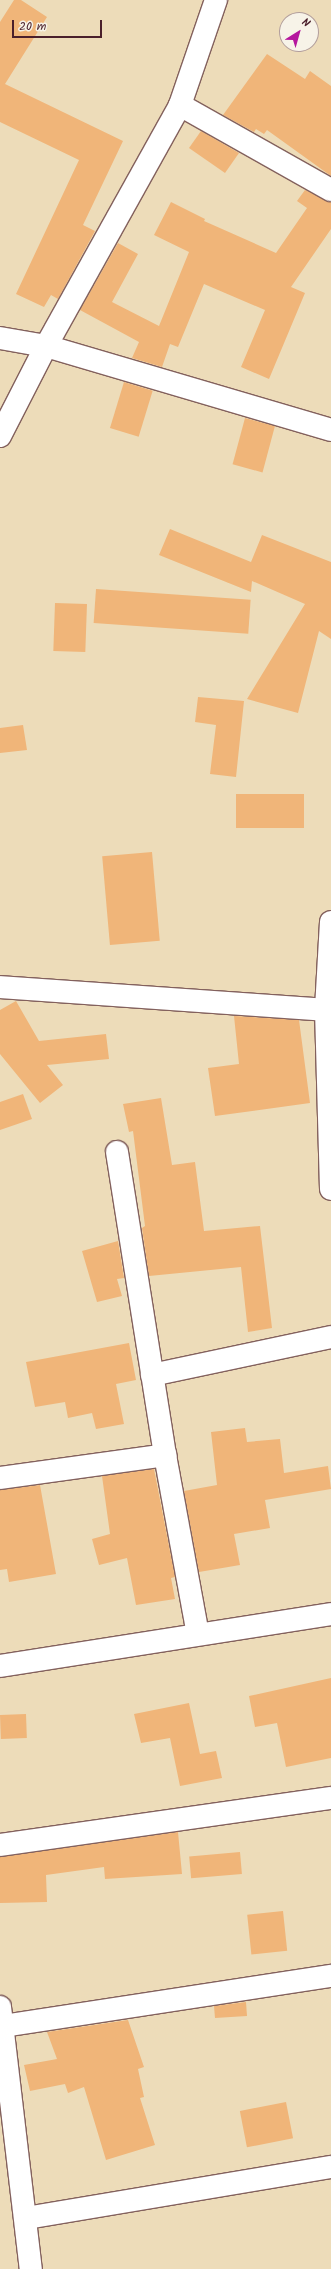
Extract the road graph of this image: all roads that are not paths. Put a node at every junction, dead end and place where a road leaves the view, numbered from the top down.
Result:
1 (216, 0) edge
2 (180, 105) junction
3 (331, 190) edge
4 (0, 338) edge
5 (46, 346) junction
6 (331, 430) edge
7 (0, 436) edge
8 (331, 922) edge
9 (0, 987) edge
10 (329, 1010) edge
11 (117, 1152) dead end
12 (331, 1189) edge
13 (331, 1337) edge
14 (152, 1375) junction
15 (165, 1455) junction
16 (0, 1478) edge
17 (331, 1614) edge
18 (198, 1634) junction
19 (0, 1666) edge
20 (331, 1798) edge
21 (0, 1845) edge
22 (331, 1976) edge
23 (1, 2016) edge
24 (331, 2166) edge
25 (26, 2218) junction
26 (32, 2269) edge

1 - 2 street
2 - 3 street
2 - 5 street
4 - 5 street
5 - 6 street
5 - 7 street
8 - 10 street
9 - 10 street
10 - 12 street
11 - 14 street
13 - 14 street
14 - 15 street
15 - 16 street
15 - 18 street
17 - 18 street
18 - 19 street
20 - 21 street
22 - 23 street
23 - 25 street
24 - 25 street
25 - 26 street

